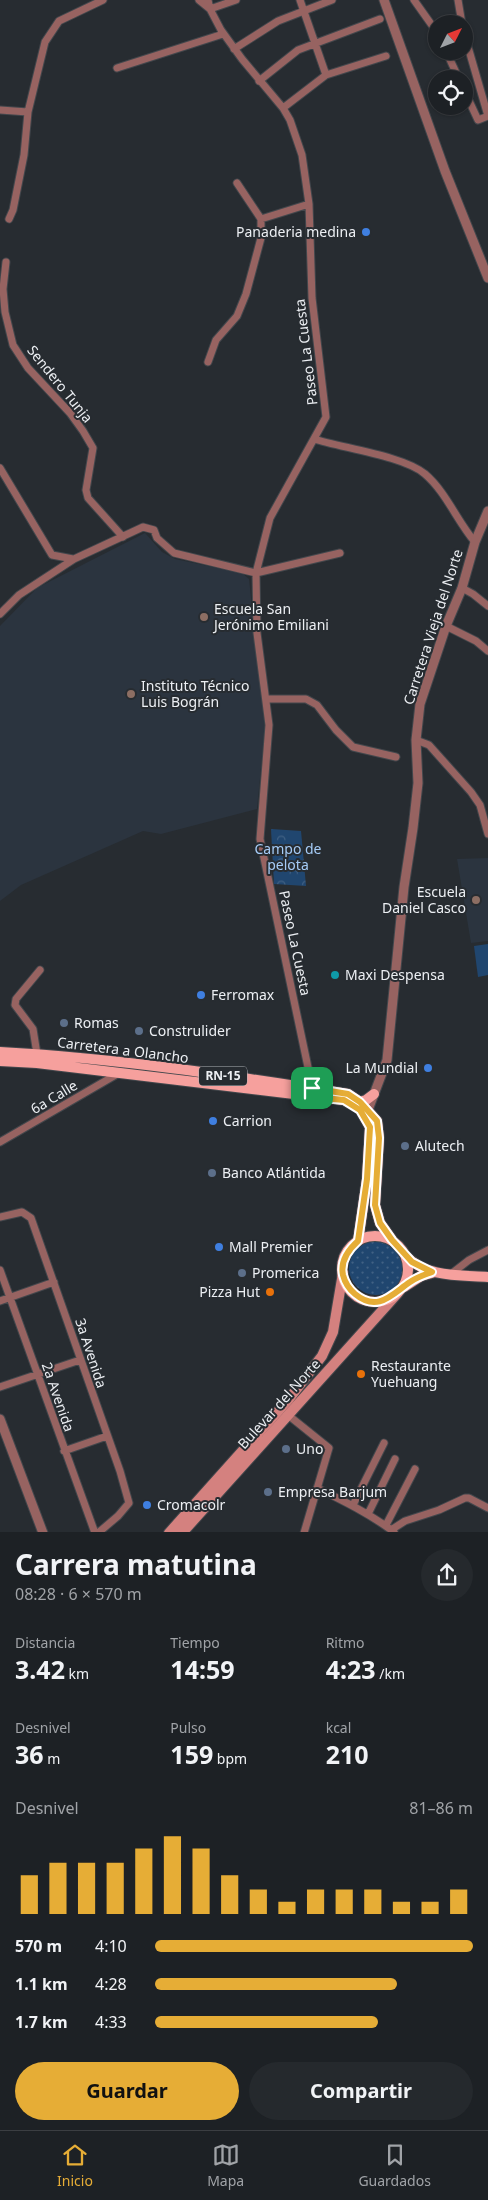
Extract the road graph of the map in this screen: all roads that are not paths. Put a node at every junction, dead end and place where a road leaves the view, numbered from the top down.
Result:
1 (104, 0) edge
2 (200, 0) edge
3 (208, 0) edge
4 (236, 0) edge
5 (300, 0) edge
6 (332, 0) edge
7 (384, 0) edge
8 (414, 0) edge
9 (458, 0) edge
10 (210, 9) junction
11 (303, 10) junction
12 (460, 15) edge
13 (380, 19) dead end
14 (428, 20) edge
15 (223, 34) junction
16 (314, 43) junction
17 (234, 49) junction
18 (386, 56) dead end
19 (472, 60) edge
20 (117, 68) dead end
21 (326, 75) junction
22 (259, 81) junction
23 (283, 108) junction
24 (473, 109) edge
25 (0, 110) edge
26 (28, 112) junction
27 (488, 116) edge
28 (237, 183) dead end
29 (309, 204) junction
30 (9, 219) dead end
31 (261, 220) junction
32 (6, 262) dead end
33 (488, 278) edge
34 (208, 362) dead end
35 (314, 439) junction
36 (0, 468) edge
37 (488, 511) edge
38 (123, 537) junction
39 (475, 542) junction
40 (340, 553) dead end
41 (74, 559) junction
42 (256, 573) junction
43 (462, 588) junction
44 (488, 606) edge
45 (0, 614) edge
46 (446, 626) junction
47 (488, 651) edge
48 (266, 699) junction
49 (416, 740) junction
50 (396, 757) dead end
51 (488, 834) edge
52 (40, 970) dead end
53 (0, 1052) edge
54 (37, 1054) junction
55 (0, 1061) edge
56 (119, 1072) junction
57 (313, 1093) junction
58 (374, 1094) junction
59 (360, 1102) junction
60 (368, 1110) junction
61 (0, 1142) edge
62 (0, 1217) edge
63 (392, 1240) junction
64 (358, 1241) junction
65 (488, 1250) edge
66 (404, 1253) junction
67 (0, 1270) edge
68 (432, 1272) junction
69 (343, 1273) junction
70 (451, 1274) junction
71 (488, 1278) edge
72 (54, 1282) junction
73 (400, 1291) junction
74 (10, 1298) junction
75 (0, 1302) edge
76 (80, 1360) junction
77 (37, 1374) junction
78 (0, 1387) edge
79 (288, 1414) junction
80 (0, 1419) edge
81 (107, 1436) junction
82 (384, 1444) dead end
83 (64, 1451) junction
84 (395, 1459) dead end
85 (415, 1470) dead end
86 (317, 1488) junction
87 (353, 1505) junction
88 (488, 1508) edge
89 (368, 1514) junction
90 (305, 1529) edge
91 (391, 1529) edge
92 (43, 1532) edge
93 (96, 1532) edge
94 (169, 1532) edge
95 (182, 1532) edge
96 (310, 1532) edge

1 - 26 street
2 - 10 street
3 - 10 street, Paseo La Cuesta
4 - 10 street
5 - 11 street
6 - 11 street
7 - 33 street
8 - 14 street
9 - 12 street
10 - 15 street, Paseo La Cuesta
11 - 16 street
11 - 17 street
13 - 16 street
15 - 17 street, Paseo La Cuesta
15 - 20 street
16 - 21 street
16 - 22 street
17 - 22 street, Paseo La Cuesta
18 - 21 street
19 - 27 street
21 - 23 street
22 - 23 street, Paseo La Cuesta
23 - 29 street, Paseo La Cuesta
24 - 27 street
25 - 26 street
26 - 30 street
28 - 31 street
29 - 31 street
29 - 35 street, Paseo La Cuesta
31 - 34 street
32 - 38 street, Sendero Tunja
35 - 39 street
35 - 42 street, Paseo La Cuesta
36 - 41 street
37 - 39 street, Carretera Vieja del Norte
38 - 41 street
38 - 42 street
39 - 43 street, Carretera Vieja del Norte
40 - 42 street
41 - 45 street
42 - 48 street, Paseo La Cuesta
43 - 44 street
43 - 46 street, Carretera Vieja del Norte
46 - 47 street
46 - 49 street, Carretera Vieja del Norte
48 - 50 street
48 - 57 street, Paseo La Cuesta
49 - 51 street
49 - 58 street, Carretera Vieja del Norte
52 - 54 street
53 - 54 main road, Carretera a Olancho / RN-15
54 - 57 main road, Carretera a Olancho / RN-15
55 - 56 main road, Carretera a Olancho / RN-15
56 - 57 main road, Carretera a Olancho / RN-15
56 - 61 street, 6a Calle
57 - 59 main road, Carretera a Olancho / RN-15
57 - 64 main road, Carretera a Olancho / RN-15
58 - 59 main road
58 - 60 street, Carretera Vieja del Norte
59 - 60 main road, Carretera a Olancho / RN-15
60 - 63 main road, Carretera a Olancho / RN-15
62 - 72 street, 3a Avenida
63 - 64 main road
63 - 66 main road, RN-15
64 - 69 main road, RN-15
65 - 70 street
66 - 68 main road, RN-15
66 - 73 main road
67 - 74 street, 2a Avenida
68 - 70 main road, RN-15
68 - 73 main road
69 - 73 main road
69 - 94 main road, Bulevar del Norte
70 - 71 main road, RN-15
72 - 74 street
72 - 76 street, 3a Avenida
73 - 79 main road, Bulevar del Norte
74 - 75 street
74 - 77 street, 2a Avenida
76 - 77 street
76 - 81 street, 3a Avenida
77 - 78 street
77 - 83 street, 2a Avenida
79 - 86 street
79 - 95 main road, Bulevar del Norte
80 - 92 street
81 - 83 street
81 - 93 street, 3a Avenida
82 - 87 street
83 - 93 street, 2a Avenida
84 - 89 street
85 - 91 street
86 - 87 street
86 - 90 street
87 - 89 street
88 - 91 street
89 - 91 street
90 - 96 street

